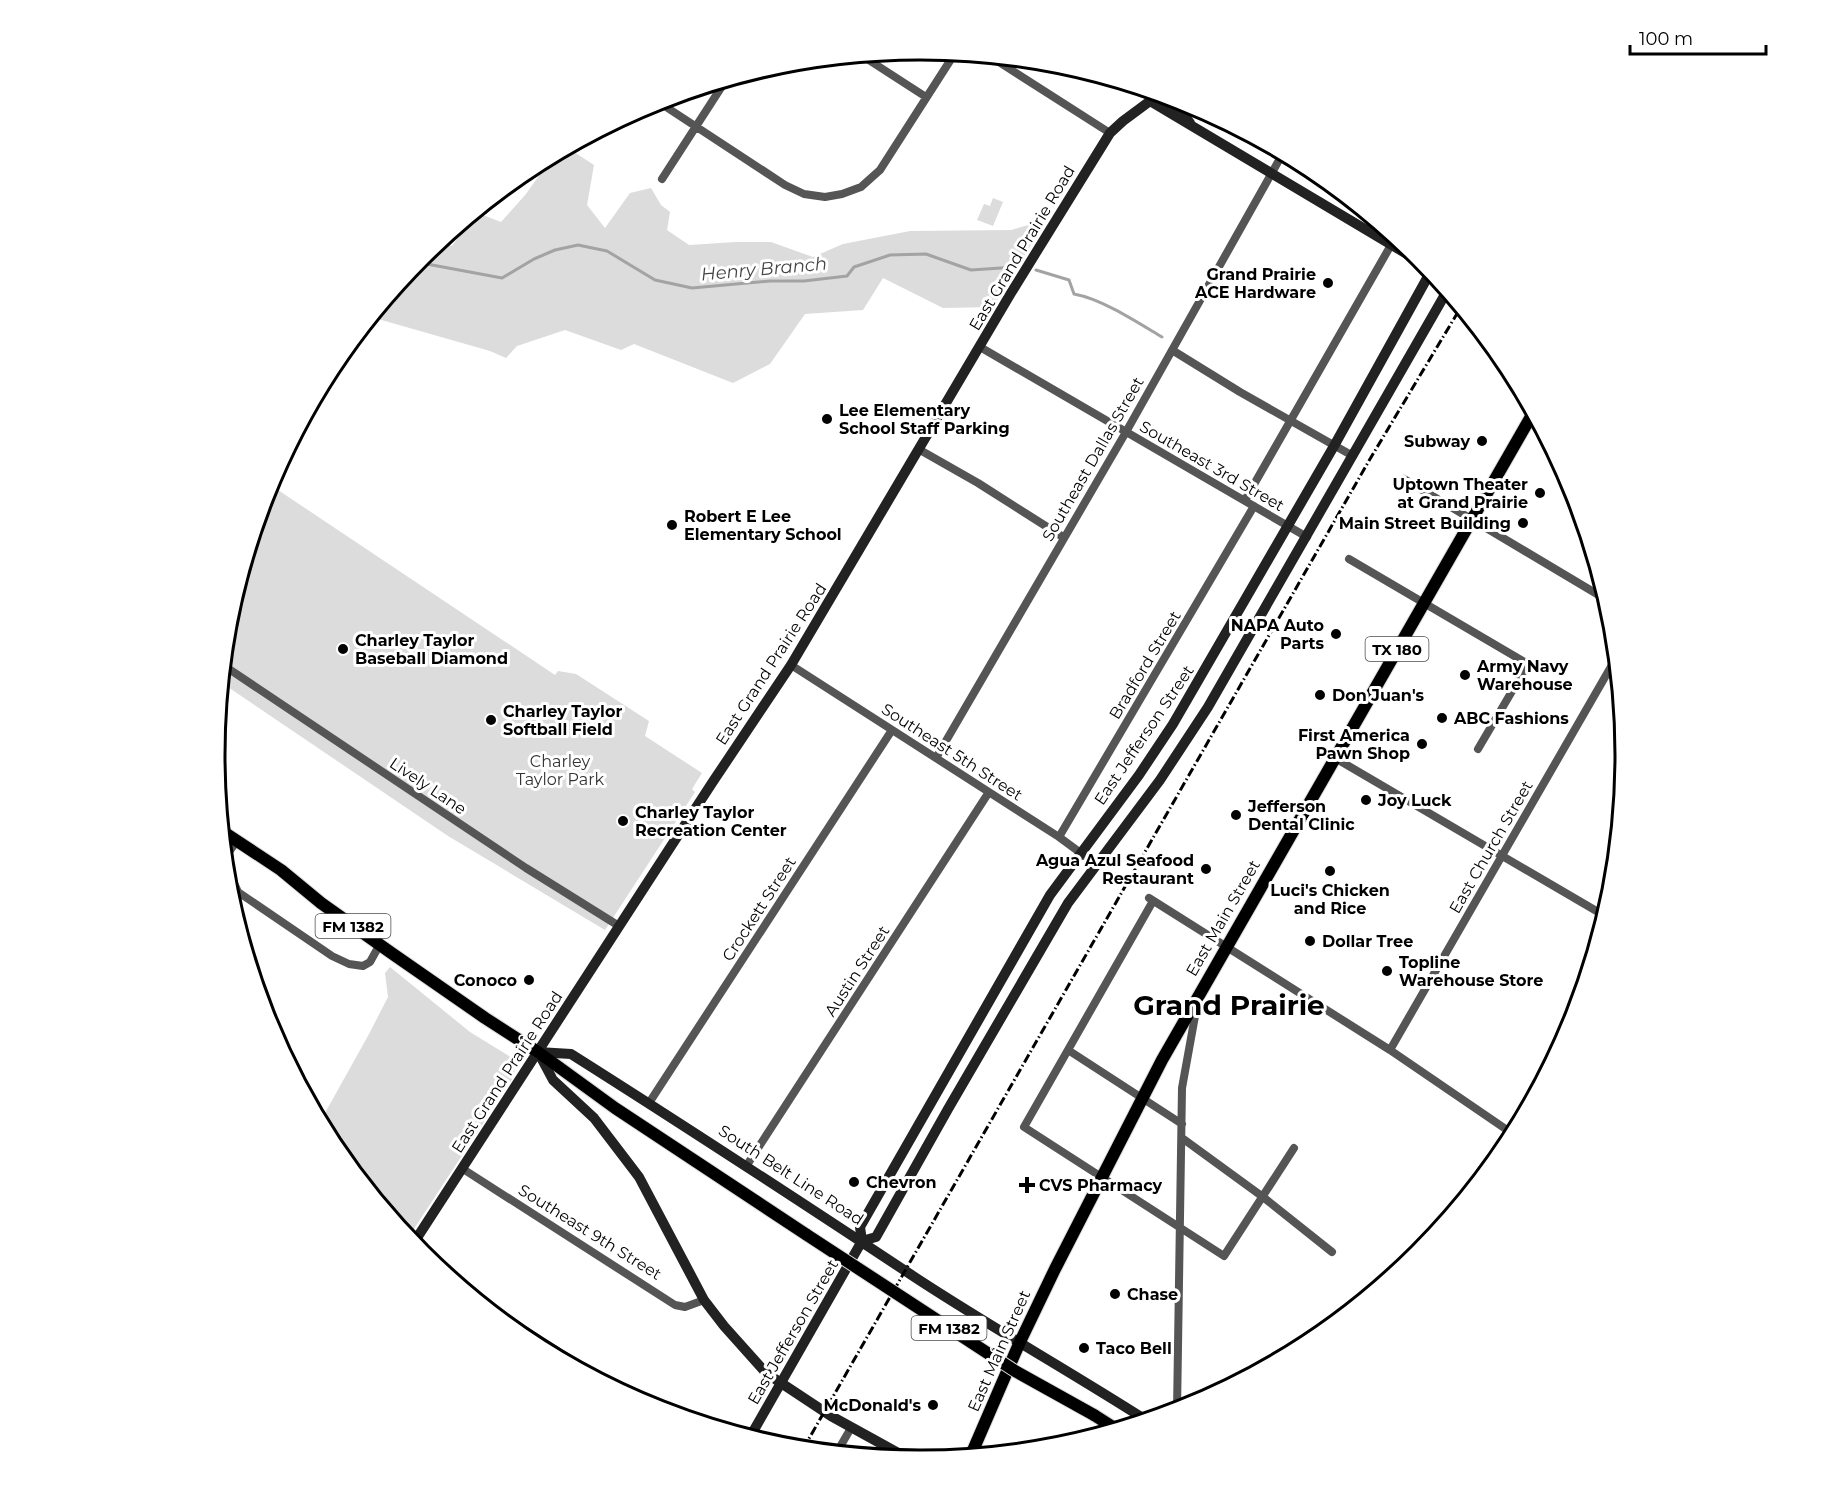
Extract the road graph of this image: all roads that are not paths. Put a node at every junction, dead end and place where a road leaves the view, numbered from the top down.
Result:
1 (871, 61) edge
2 (950, 61) edge
3 (1004, 65) edge
4 (719, 90) edge
5 (926, 98) junction
6 (1150, 100) edge
7 (1163, 104) edge
8 (668, 108) edge
9 (1180, 111) edge
10 (696, 126) junction
11 (1192, 126) junction
12 (1110, 133) junction
13 (1279, 160) edge
14 (1272, 174) junction
15 (662, 178) dead end
16 (1391, 245) joint
17 (1427, 280) edge
18 (1443, 297) edge
19 (980, 347) junction
20 (1172, 350) junction
21 (1290, 420) junction
22 (1529, 421) edge
23 (1126, 432) junction
24 (1334, 446) junction
25 (920, 450) junction
26 (1353, 456) junction
27 (1404, 479) dead end
28 (1245, 500) junction
29 (1254, 506) junction
30 (1471, 520) junction
31 (1288, 525) junction
32 (1063, 537) junction
33 (1307, 537) junction
34 (1349, 559) dead end
35 (1257, 579) junction
36 (1276, 590) junction
37 (1596, 593) edge
38 (1424, 603) junction
39 (1220, 644) junction
40 (1239, 654) junction
41 (791, 665) junction
42 (1610, 669) edge
43 (230, 670) edge
44 (1182, 708) junction
45 (1198, 722) junction
46 (892, 730) junction
47 (1478, 749) dead end
48 (936, 758) junction
49 (1335, 758) junction
50 (989, 792) junction
51 (230, 836) edge
52 (1059, 837) junction
53 (237, 841) junction
54 (231, 849) edge
55 (1080, 852) junction
56 (1501, 857) junction
57 (1097, 865) junction
58 (238, 892) edge
59 (1597, 911) edge
60 (619, 926) junction
61 (380, 944) junction
62 (1225, 948) junction
63 (995, 989) junction
64 (1198, 995) junction
65 (1011, 999) junction
66 (1068, 1050) junction
67 (1390, 1050) junction
68 (538, 1052) junction
69 (1142, 1097) junction
70 (649, 1103) junction
71 (1182, 1124) junction
72 (1505, 1129) edge
73 (1182, 1138) junction
74 (1294, 1148) dead end
75 (747, 1165) junction
76 (463, 1169) junction
77 (1101, 1177) junction
78 (1263, 1197) junction
79 (1180, 1228) junction
80 (419, 1235) edge
81 (862, 1241) junction
82 (1332, 1252) dead end
83 (704, 1300) junction
84 (1019, 1344) junction
85 (781, 1383) junction
86 (1177, 1400) edge
87 (1137, 1415) edge
88 (1108, 1424) edge
89 (851, 1428) junction
90 (754, 1430) edge
91 (841, 1445) edge
92 (974, 1448) edge
93 (891, 1449) edge

1 - 5 street
2 - 5 street
3 - 12 street
4 - 10 street
5 - 10 street
6 - 12 street, East Grand Prairie Road
7 - 11 street
8 - 10 street
9 - 11 street
10 - 15 street
11 - 14 street
12 - 19 street, East Grand Prairie Road
13 - 14 street, Southeast Dallas Street
14 - 16 street
14 - 20 street, Southeast Dallas Street
16 - 21 street
17 - 24 street, East Jefferson Street
18 - 26 street, East Jefferson Street
19 - 23 street, Southeast 3rd Street
19 - 25 street, East Grand Prairie Road
20 - 21 street
20 - 23 street, Southeast Dallas Street
21 - 24 street
21 - 28 street
22 - 30 main road, East Main Street / TX 180
23 - 28 street, Southeast 3rd Street
23 - 32 street, Southeast Dallas Street
24 - 26 street
24 - 31 street, East Jefferson Street
25 - 32 street
25 - 41 street, East Grand Prairie Road
26 - 33 street, East Jefferson Street
27 - 30 street
28 - 29 street, Southeast 3rd Street
29 - 31 street, Southeast 3rd Street
29 - 52 street, Bradford Street
30 - 37 street
30 - 38 main road, East Main Street / TX 180
31 - 33 street, Southeast 3rd Street
31 - 35 street, East Jefferson Street
32 - 48 street, Southeast Dallas Street
33 - 36 street, East Jefferson Street
34 - 38 street
35 - 36 street
35 - 39 street, East Jefferson Street
36 - 40 street, East Jefferson Street
38 - 47 street
38 - 49 main road, East Main Street / TX 180
39 - 40 street
39 - 44 street, East Jefferson Street
40 - 45 street, East Jefferson Street
41 - 46 street, Southeast 5th Street
41 - 60 street, East Grand Prairie Road
42 - 56 street, East Church Street
43 - 60 street, Lively Lane
44 - 45 street
44 - 55 street, East Jefferson Street
45 - 57 street, East Jefferson Street
46 - 48 street, Southeast 5th Street
46 - 70 street, Crockett Street
48 - 50 street, Southeast 5th Street
49 - 56 street
49 - 62 main road, East Main Street / TX 180
50 - 52 street, Southeast 5th Street
50 - 75 street, Austin Street
51 - 53 main road, South Belt Line Road / FM 1382
52 - 55 street, Southeast 5th Street
53 - 54 street
53 - 61 main road, South Belt Line Road / FM 1382
55 - 57 street, Southeast 5th Street
55 - 63 street, East Jefferson Street
56 - 59 street
56 - 67 street, East Church Street
57 - 65 street, East Jefferson Street
58 - 61 street
60 - 68 street, East Grand Prairie Road
61 - 68 main road, South Belt Line Road / FM 1382
62 - 64 main road, East Main Street / TX 180
62 - 66 street
62 - 67 street
63 - 65 street
63 - 81 street, East Jefferson Street
64 - 69 main road, East Main Street / TX 180
64 - 71 street
65 - 81 street, East Jefferson Street
66 - 69 street
66 - 77 street
67 - 72 street
68 - 70 street, South Belt Line Road / FM 1382
68 - 76 street, East Grand Prairie Road
68 - 83 street, Southeast 9th Street
68 - 88 main road, South Belt Line Road / FM 1382, bridge
69 - 71 street
69 - 77 main road, East Main Street / TX 180
70 - 75 street, South Belt Line Road / FM 1382
71 - 73 street
73 - 78 street
73 - 79 street
74 - 78 street
75 - 81 street, South Belt Line Road / FM 1382
76 - 80 street, East Grand Prairie Road
76 - 83 street, Southeast 9th Street
77 - 79 street
77 - 84 main road, East Main Street / TX 180
78 - 79 street
78 - 82 street
79 - 86 street
81 - 84 street, South Belt Line Road / FM 1382
81 - 85 street, East Jefferson Street
83 - 85 street, Southeast 9th Street
84 - 87 street, FM 1382
84 - 92 main road, East Main Street / TX 180
85 - 89 street, Southeast 9th Street
85 - 90 street, East Jefferson Street
89 - 91 street
89 - 93 street, Southeast 9th Street

